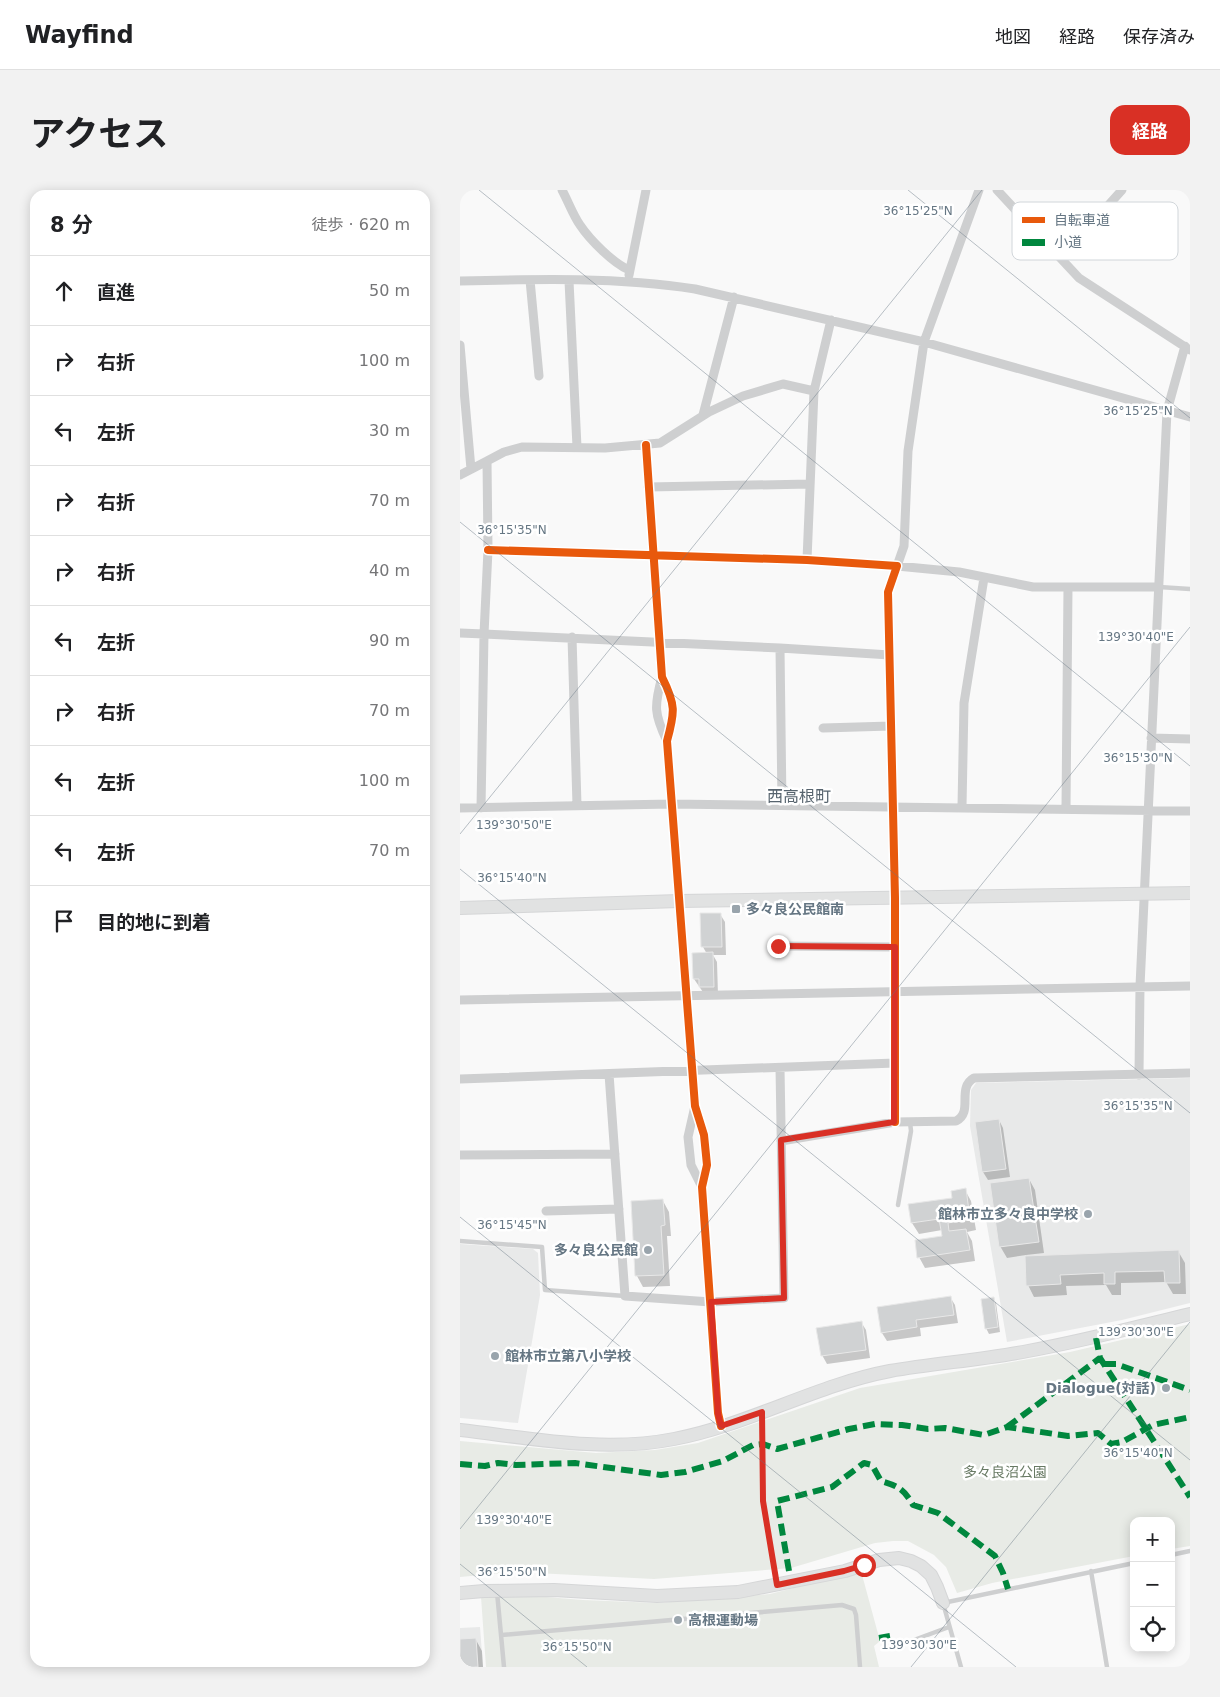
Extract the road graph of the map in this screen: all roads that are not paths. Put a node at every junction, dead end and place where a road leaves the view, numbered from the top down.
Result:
1 (562, 190) edge
2 (646, 190) edge
3 (979, 190) edge
4 (997, 190) edge
5 (1122, 190) edge
6 (1111, 202) edge
7 (1012, 206) edge
8 (1063, 260) edge
9 (629, 270) junction
10 (530, 280) junction
11 (460, 281) edge
12 (569, 281) junction
13 (630, 282) junction
14 (734, 297) junction
15 (831, 320) junction
16 (924, 342) junction
17 (460, 345) edge
18 (1188, 348) edge
19 (539, 376) dead end
20 (814, 391) junction
21 (1167, 411) junction
22 (703, 416) junction
23 (1190, 417) edge
24 (646, 445) junction
25 (577, 447) junction
26 (487, 461) junction
27 (472, 469) junction
28 (460, 475) edge
29 (810, 484) junction
30 (648, 487) junction
31 (488, 550) junction
32 (653, 555) junction
33 (807, 560) junction
34 (897, 566) junction
35 (984, 578) junction
36 (1068, 586) junction
37 (1157, 587) junction
38 (1190, 588) edge
39 (460, 633) edge
40 (484, 634) junction
41 (572, 637) junction
42 (660, 642) junction
43 (780, 648) junction
44 (890, 655) junction
45 (662, 677) junction
46 (891, 726) junction
47 (823, 728) dead end
48 (1152, 738) junction
49 (1190, 739) edge
50 (667, 741) junction
51 (672, 804) junction
52 (577, 805) junction
53 (782, 805) junction
54 (893, 807) junction
55 (962, 807) junction
56 (460, 808) edge
57 (481, 808) junction
58 (1066, 808) junction
59 (1148, 810) junction
60 (1190, 811) edge
61 (1190, 893) edge
62 (1145, 894) junction
63 (895, 898) junction
64 (679, 901) junction
65 (460, 908) edge
66 (778, 946) dead end
67 (895, 947) junction
68 (1140, 986) junction
69 (1190, 986) edge
70 (896, 992) junction
71 (686, 995) junction
72 (460, 1000) edge
73 (894, 1063) junction
74 (780, 1068) junction
75 (693, 1070) junction
76 (1190, 1073) edge
77 (609, 1074) junction
78 (1139, 1074) junction
79 (460, 1079) edge
80 (695, 1106) junction
81 (910, 1121) junction
82 (894, 1122) junction
83 (781, 1140) junction
84 (614, 1154) junction
85 (460, 1155) edge
86 (702, 1187) junction
87 (898, 1205) dead end
88 (619, 1209) junction
89 (546, 1211) dead end
90 (460, 1241) edge
91 (625, 1296) junction
92 (711, 1302) junction
93 (1190, 1314) edge
94 (762, 1412) junction
95 (721, 1426) junction
96 (460, 1430) edge
97 (1190, 1551) edge
98 (1175, 1554) edge
99 (1130, 1564) edge
100 (1091, 1571) junction
101 (777, 1585) junction
102 (496, 1590) junction
103 (460, 1593) edge
104 (942, 1603) junction
105 (949, 1627) junction
106 (502, 1635) junction
107 (914, 1640) dead end
108 (504, 1667) edge
109 (860, 1667) edge
110 (961, 1667) edge
111 (1107, 1667) edge

1 - 9 street
2 - 9 street
3 - 16 street
4 - 7 street
5 - 6 street
8 - 18 street
9 - 13 street
10 - 11 street
10 - 12 street
10 - 19 street
12 - 13 street
12 - 25 street
13 - 14 street
14 - 15 street
14 - 22 street
15 - 16 street
15 - 20 street
16 - 21 street
16 - 34 street
17 - 27 street
18 - 21 street
20 - 22 street
20 - 29 street
21 - 23 street
21 - 37 street
22 - 24 street
24 - 25 street
24 - 30 street
25 - 26 street
26 - 27 street
26 - 31 street
27 - 28 street
29 - 30 street
29 - 33 street
30 - 32 street
31 - 32 street
31 - 40 street
32 - 33 street
32 - 42 street
33 - 34 street
34 - 35 street
34 - 44 street
35 - 36 street
35 - 55 street
36 - 37 street
36 - 58 street
37 - 38 lane
37 - 48 street
39 - 40 street
40 - 41 street
40 - 57 street
41 - 42 street
41 - 52 street
42 - 43 street
42 - 45 street
43 - 44 street
43 - 53 street
44 - 46 street
45 - 50 street
45 - 50 street
46 - 47 street
46 - 54 street
48 - 49 street
48 - 59 street
50 - 51 street
51 - 52 street
51 - 53 street
51 - 64 street
52 - 57 street
53 - 54 street
54 - 55 street
54 - 63 street
55 - 58 street
56 - 57 street
58 - 59 street
59 - 60 street
59 - 62 street
61 - 62 street
62 - 63 street
62 - 68 street
63 - 64 street
63 - 67 street
64 - 65 street
64 - 71 street
66 - 67 street
67 - 70 street
68 - 69 street
68 - 70 street
68 - 78 street
70 - 71 street
70 - 73 street
71 - 72 street
71 - 75 street
73 - 74 street
73 - 82 street
74 - 75 street
74 - 83 street
75 - 77 street
75 - 80 street
76 - 78 street
77 - 79 street
77 - 84 street
78 - 81 street
80 - 86 street
80 - 86 street
81 - 82 street
81 - 87 lane
82 - 83 street
83 - 92 street
84 - 85 street
84 - 88 street
86 - 92 street
88 - 89 street
88 - 91 street
90 - 91 lane
91 - 92 street
92 - 95 street
93 - 94 street
94 - 95 street
94 - 101 lane
95 - 96 street
97 - 98 lane
99 - 100 lane
100 - 104 lane
100 - 111 lane
101 - 102 street
101 - 104 street
102 - 103 street
102 - 106 lane
104 - 105 lane
105 - 107 lane
105 - 110 lane
106 - 108 lane
106 - 109 lane

